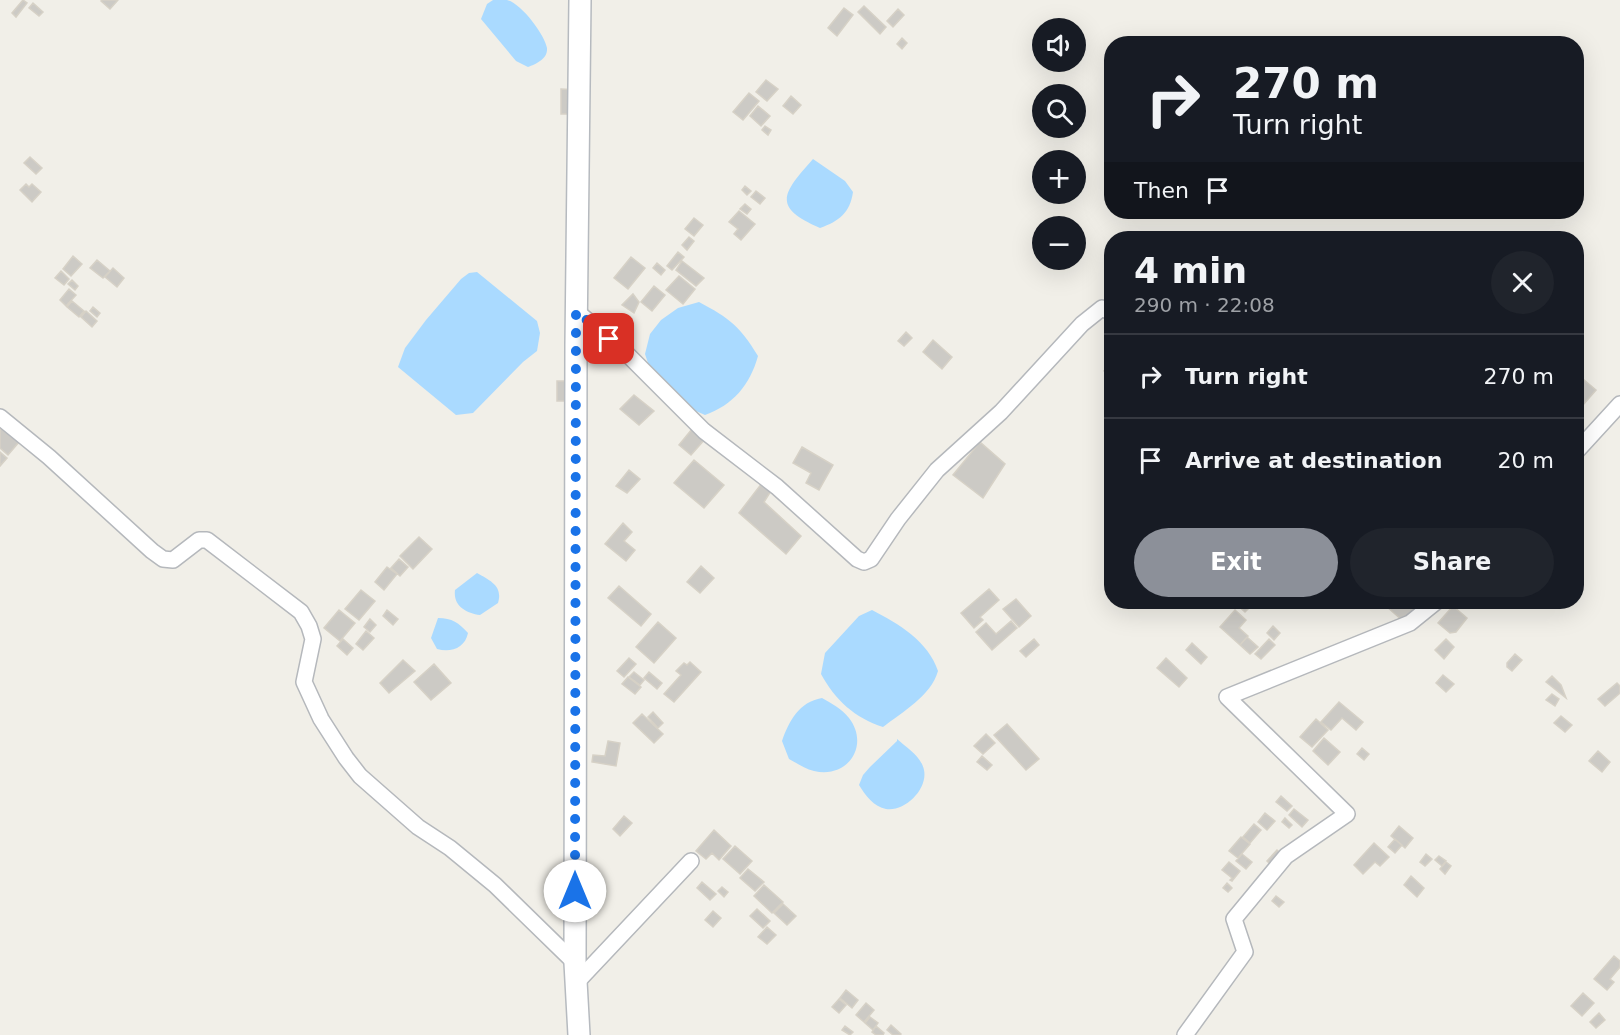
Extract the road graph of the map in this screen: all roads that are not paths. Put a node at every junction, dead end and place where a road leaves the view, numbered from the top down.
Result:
1 (580, 0) edge
2 (1104, 309) edge
3 (576, 311) junction
4 (1619, 408) edge
5 (0, 417) edge
6 (1584, 444) edge
7 (1427, 609) edge
8 (692, 861) dead end
9 (576, 973) junction
10 (579, 1035) edge
11 (1185, 1035) edge

1 - 3 main road
2 - 3 street
3 - 9 main road
4 - 6 street
5 - 9 street
7 - 11 street
8 - 9 street
9 - 10 main road

